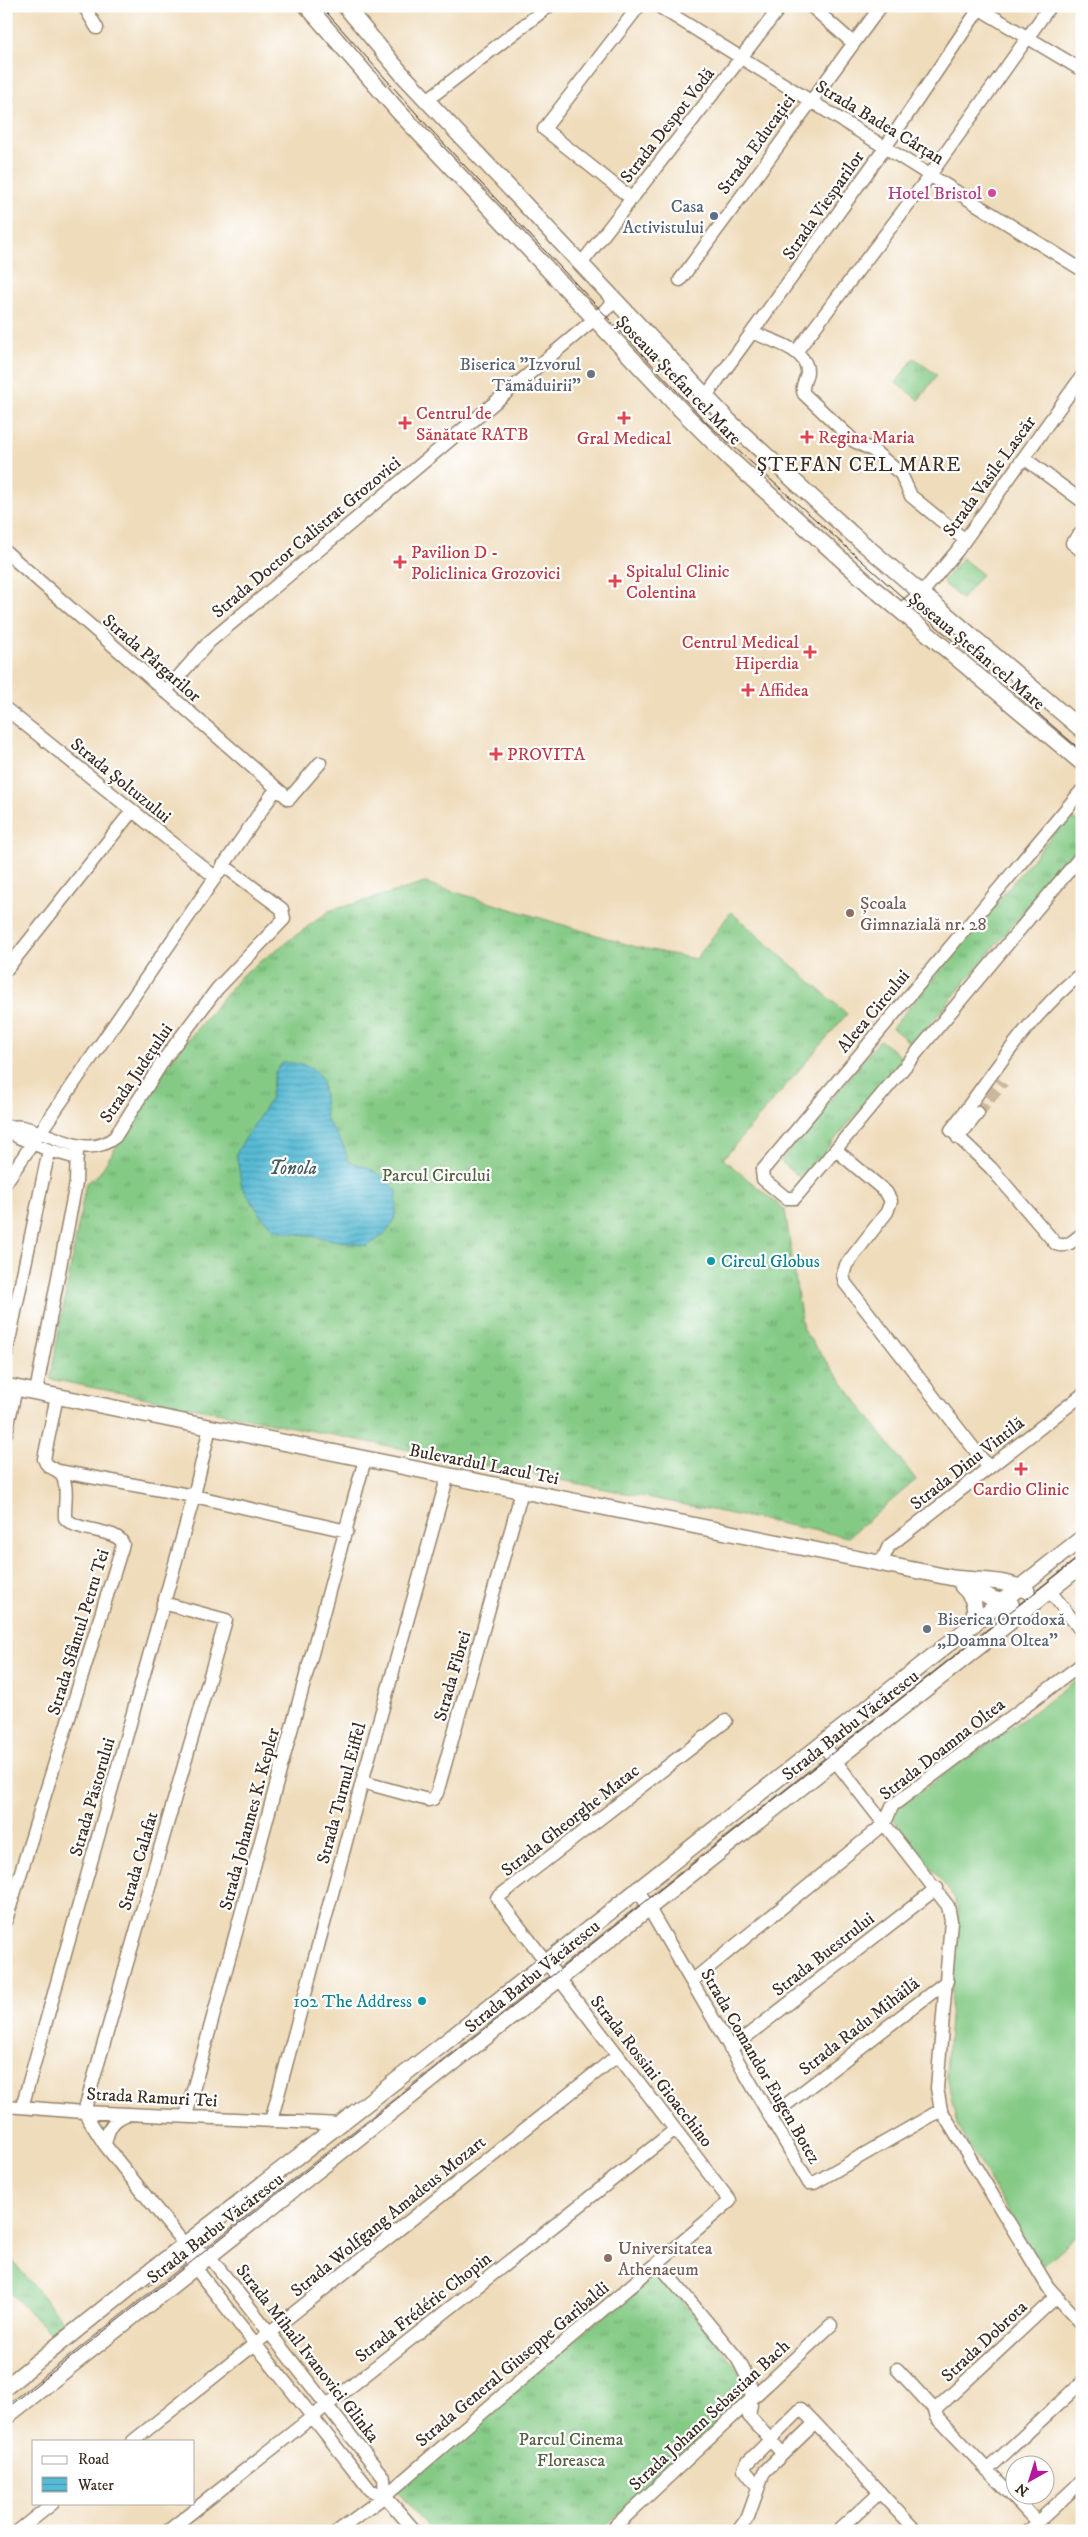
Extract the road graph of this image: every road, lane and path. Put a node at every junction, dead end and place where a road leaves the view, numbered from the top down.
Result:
1 (84, 6) edge
2 (307, 6) edge
3 (345, 6) edge
4 (549, 6) edge
5 (639, 6) edge
6 (658, 6) edge
7 (781, 6) edge
8 (810, 6) edge
9 (881, 6) edge
10 (1050, 6) edge
11 (981, 8) edge
12 (97, 28) dead end
13 (1027, 38) junction
14 (853, 43) junction
15 (742, 58) junction
16 (1082, 70) edge
17 (427, 100) junction
18 (810, 100) junction
19 (885, 147) junction
20 (931, 174) junction
21 (632, 199) junction
22 (581, 264) junction
23 (1082, 270) edge
24 (680, 280) dead end
25 (616, 301) junction
26 (595, 320) junction
27 (754, 333) junction
28 (796, 352) junction
29 (1082, 376) edge
30 (706, 396) junction
31 (1024, 458) junction
32 (1082, 500) edge
33 (1082, 532) edge
34 (965, 540) junction
35 (1077, 547) edge
36 (7, 556) edge
37 (921, 594) junction
38 (899, 611) junction
39 (165, 692) junction
40 (6, 708) edge
41 (1082, 730) edge
42 (320, 763) dead end
43 (1082, 763) edge
44 (276, 788) junction
45 (1082, 790) edge
46 (132, 811) junction
47 (1082, 854) edge
48 (223, 865) junction
49 (215, 878) junction
50 (6, 970) edge
51 (1082, 973) edge
52 (978, 1113) tunnel mouth
53 (6, 1128) edge
54 (36, 1138) junction
55 (958, 1138) junction
56 (49, 1150) junction
57 (836, 1150) junction
58 (77, 1152) junction
59 (6, 1182) edge
60 (1082, 1234) edge
61 (6, 1355) edge
62 (11, 1387) edge
63 (36, 1392) junction
64 (1082, 1395) edge
65 (57, 1396) junction
66 (210, 1427) junction
67 (6, 1433) edge
68 (366, 1459) junction
69 (989, 1468) junction
70 (58, 1471) junction
71 (448, 1476) junction
72 (522, 1491) junction
73 (194, 1496) junction
74 (346, 1531) junction
75 (1082, 1538) edge
76 (882, 1563) junction
77 (1082, 1565) edge
78 (954, 1578) junction
79 (1021, 1588) junction
80 (1050, 1590) junction
81 (1002, 1602) junction
82 (1036, 1602) junction
83 (163, 1603) junction
84 (974, 1624) junction
85 (1082, 1632) edge
86 (1082, 1664) edge
87 (726, 1721) dead end
88 (822, 1744) junction
89 (835, 1760) junction
90 (362, 1782) junction
91 (885, 1823) junction
92 (637, 1888) junction
93 (937, 1888) junction
94 (648, 1906) junction
95 (6, 1920) edge
96 (546, 1961) junction
97 (559, 1979) junction
98 (947, 1981) junction
99 (692, 1982) junction
100 (730, 2049) junction
101 (618, 2055) junction
102 (6, 2106) edge
103 (22, 2107) junction
104 (941, 2110) junction
105 (84, 2112) junction
106 (130, 2113) junction
107 (186, 2116) junction
108 (770, 2117) junction
109 (271, 2121) junction
110 (295, 2122) junction
111 (341, 2124) junction
112 (675, 2130) junction
113 (315, 2143) junction
114 (105, 2145) junction
115 (730, 2201) joint
116 (185, 2245) junction
117 (210, 2256) junction
118 (658, 2262) junction
119 (196, 2267) junction
120 (1056, 2297) junction
121 (1082, 2324) edge
122 (831, 2325) dead end
123 (270, 2333) junction
124 (254, 2345) junction
125 (897, 2369) dead end
126 (1082, 2382) edge
127 (6, 2387) edge
128 (754, 2397) junction
129 (326, 2406) junction
130 (935, 2410) junction
131 (313, 2417) junction
132 (6, 2418) edge
133 (815, 2423) junction
134 (134, 2440) edge
135 (769, 2440) junction
136 (782, 2453) junction
137 (987, 2470) junction
138 (1082, 2481) edge
139 (758, 2487) junction
140 (880, 2492) junction
141 (385, 2496) junction
142 (52, 2504) edge
143 (1033, 2527) edge
144 (18, 2531) edge
145 (168, 2531) edge
146 (338, 2531) edge
147 (415, 2531) edge
148 (610, 2531) edge
149 (738, 2531) edge
150 (838, 2531) edge
151 (916, 2531) edge

1 - 12 street
2 - 26 main road, Șoseaua Ștefan cel Mare
3 - 17 main road, Șoseaua Ștefan cel Mare
4 - 17 street
5 - 21 street
6 - 15 street, Strada Badea Cârțan
7 - 15 street, Strada Despot Vodă
8 - 14 street
9 - 14 street, Strada Educației
10 - 13 street
11 - 13 street
11 - 19 street, Strada Viesparilor
13 - 16 street
13 - 20 street
14 - 18 street, Strada Educației
15 - 18 street, Strada Badea Cârțan
15 - 21 street, Strada Despot Vodă
17 - 22 main road, Șoseaua Ștefan cel Mare
18 - 19 street, Strada Badea Cârțan
18 - 24 street, Strada Educației
19 - 20 street, Strada Badea Cârțan
19 - 27 street, Strada Viesparilor
20 - 23 street, Strada Badea Cârțan
20 - 28 street
21 - 22 street, Strada Despot Vodă
22 - 25 main road, Șoseaua Ștefan cel Mare
25 - 26 street, Strada Doctor Calistrat Grozovici
25 - 30 main road, Șoseaua Ștefan cel Mare
26 - 38 main road, Șoseaua Ștefan cel Mare
26 - 39 street, Strada Doctor Calistrat Grozovici
27 - 28 street
27 - 30 street, Strada Viesparilor
28 - 34 street
29 - 31 street, Strada Vasile Lascăr
30 - 37 main road, Șoseaua Ștefan cel Mare
31 - 32 street
31 - 34 street, Strada Vasile Lascăr
33 - 35 street
34 - 37 street, Strada Vasile Lascăr
36 - 39 street, Strada Pârgarilor
37 - 38 street, Strada Vasile Lascăr
37 - 41 main road, Șoseaua Ștefan cel Mare
38 - 43 main road, Șoseaua Ștefan cel Mare
39 - 44 street, Strada Pârgarilor
40 - 46 street, Strada Șoltuzului
42 - 44 street
44 - 48 street
45 - 57 street, Aleea Circului
46 - 49 street, Strada Șoltuzului
46 - 50 street
47 - 57 street, Aleea Circului
48 - 49 street
48 - 58 street, Strada Județului
49 - 54 street
51 - 55 street
52 - 55 street
53 - 54 street
54 - 56 street
54 - 58 street
54 - 59 street
55 - 60 street
56 - 58 street
56 - 61 street
57 - 69 street
58 - 63 street
62 - 63 main road, Bulevardul Lacul Tei
62 - 67 street
63 - 65 main road, Bulevardul Lacul Tei
64 - 69 street, Strada Dinu Vintilă
65 - 66 main road, Bulevardul Lacul Tei
65 - 70 street, Strada Sfântul Petru Tei
66 - 68 main road, Bulevardul Lacul Tei
66 - 73 street, Strada Păstorului
68 - 71 main road, Bulevardul Lacul Tei
68 - 74 street, Strada Johannes K. Kepler
69 - 76 street, Strada Dinu Vintilă
70 - 73 street
70 - 95 street, Strada Sfântul Petru Tei
71 - 72 main road, Bulevardul Lacul Tei
71 - 90 street, Strada Turnul Eiffel
72 - 76 main road, Bulevardul Lacul Tei
72 - 90 street, Strada Fibrei
73 - 74 street
73 - 83 street, Strada Păstorului
74 - 107 street, Strada Johannes K. Kepler
75 - 79 main road, Strada Barbu Văcărescu
76 - 78 main road, Bulevardul Lacul Tei
77 - 80 main road, Strada Barbu Văcărescu
78 - 79 main road, Bulevardul Lacul Tei
78 - 81 main road, Bulevardul Lacul Tei
78 - 84 main road
79 - 81 main road, Strada Barbu Văcărescu
79 - 82 main road
80 - 82 main road, Strada Barbu Văcărescu
80 - 85 street
81 - 82 main road, Bulevardul Lacul Tei
81 - 84 main road, Strada Barbu Văcărescu
82 - 89 main road, Strada Barbu Văcărescu
83 - 103 street, Strada Păstorului
83 - 105 street, Strada Calafat
84 - 88 main road, Strada Barbu Văcărescu
86 - 91 street, Strada Doamna Oltea
87 - 96 street, Strada Gheorghe Matac
88 - 89 street
88 - 92 main road, Strada Barbu Văcărescu
89 - 91 street
89 - 94 main road, Strada Barbu Văcărescu
90 - 109 street, Strada Turnul Eiffel
91 - 93 street
91 - 99 street, Strada Doamna Oltea
92 - 94 street, Strada Comandor Eugen Botez
92 - 96 main road, Strada Barbu Văcărescu
93 - 98 street
93 - 100 street, Strada Buestrului
94 - 97 main road, Strada Barbu Văcărescu
94 - 99 street, Strada Comandor Eugen Botez
96 - 97 street, Strada Rossini Gioacchino
96 - 111 main road, Strada Barbu Văcărescu
97 - 101 street, Strada Rossini Gioacchino
97 - 117 main road, Strada Barbu Văcărescu
98 - 104 street
98 - 108 street, Strada Radu Mihăilă
99 - 100 street, Strada Comandor Eugen Botez
100 - 108 street, Strada Comandor Eugen Botez
101 - 112 street, Strada Rossini Gioacchino
101 - 123 street, Strada Wolfgang Amadeus Mozart
102 - 103 street, Strada Ramuri Tei
103 - 105 street, Strada Ramuri Tei
104 - 108 street, Strada Comandor Eugen Botez
104 - 120 street
105 - 106 street, Strada Ramuri Tei
105 - 114 street, Strada Mihail Ivanovici Glinka
106 - 107 street, Strada Ramuri Tei
106 - 114 street
107 - 109 street, Strada Ramuri Tei
109 - 110 street, Strada Ramuri Tei
110 - 111 street, Strada Ramuri Tei
110 - 113 street
111 - 113 main road, Strada Barbu Văcărescu
112 - 115 street, Strada Rossini Gioacchino
112 - 129 street, Strada Frédéric Chopin
113 - 116 main road, Strada Barbu Văcărescu
114 - 116 street, Strada Mihail Ivanovici Glinka
115 - 118 street, Strada General Giuseppe Garibaldi
116 - 117 street, Strada Mihail Ivanovici Glinka
116 - 119 street, Strada Mihail Ivanovici Glinka
116 - 127 main road, Strada Barbu Văcărescu
117 - 119 main road, Strada Barbu Văcărescu
117 - 123 street, Strada Mihail Ivanovici Glinka
118 - 128 street
118 - 141 street, Strada General Giuseppe Garibaldi
119 - 124 street, Strada Mihail Ivanovici Glinka
119 - 132 main road, Strada Barbu Văcărescu
120 - 121 street
120 - 130 street, Strada Dobrota
122 - 128 street, Strada Johann Sebastian Bach
123 - 124 street, Strada Wolfgang Amadeus Mozart
123 - 129 street, Strada Mihail Ivanovici Glinka
124 - 131 street, Strada Mihail Ivanovici Glinka
124 - 134 street, Strada Wolfgang Amadeus Mozart
125 - 130 street
126 - 137 street
128 - 135 street
128 - 148 street, Strada Johann Sebastian Bach
129 - 131 street, Strada Frédéric Chopin
129 - 141 street, Strada Mihail Ivanovici Glinka
130 - 137 street
131 - 141 street, Strada Mihail Ivanovici Glinka
131 - 145 street, Strada Frédéric Chopin
133 - 135 street
133 - 136 street
133 - 140 street
135 - 136 street
135 - 139 street
136 - 139 street
137 - 143 street
138 - 143 street
139 - 149 street
140 - 150 street
140 - 151 street
141 - 146 street, Strada General Giuseppe Garibaldi
141 - 147 street, Strada Mihail Ivanovici Glinka
142 - 144 street

